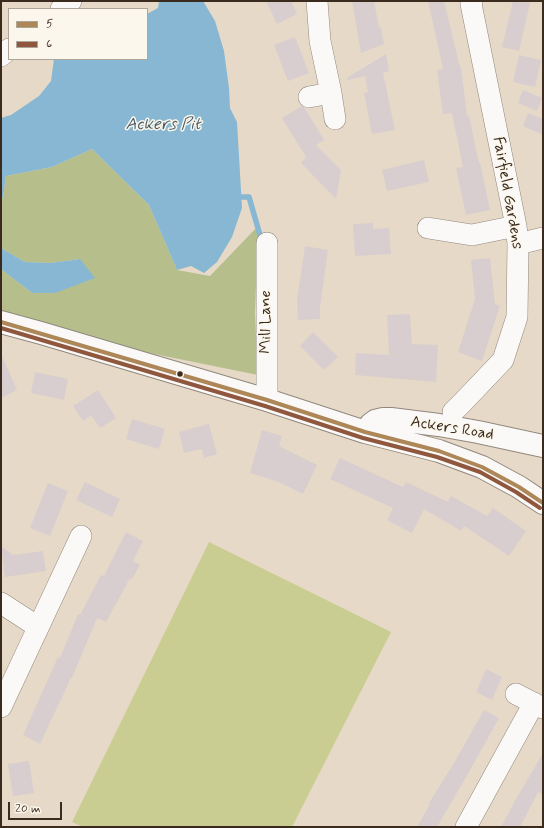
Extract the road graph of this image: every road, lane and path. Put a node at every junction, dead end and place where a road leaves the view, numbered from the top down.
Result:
1 (71, 1) edge
2 (317, 1) edge
3 (472, 1) edge
4 (62, 8) edge
5 (331, 93) junction
6 (309, 97) dead end
7 (336, 119) dead end
8 (428, 228) dead end
9 (517, 235) junction
10 (543, 238) edge
11 (267, 244) dead end
12 (1, 322) edge
13 (267, 400) junction
14 (453, 412) dead end
15 (365, 432) junction
16 (543, 446) edge
17 (543, 503) edge
18 (81, 536) dead end
19 (1, 603) edge
20 (38, 627) junction
21 (516, 694) dead end
22 (539, 706) edge
23 (1, 707) edge
24 (466, 827) edge

1 - 4 street
2 - 5 street
3 - 9 street, Fairfield Gardens
5 - 6 street
5 - 7 street
8 - 9 street
9 - 10 street
9 - 14 street, Fairfield Gardens
11 - 13 street, Mill Lane
12 - 13 street, Ackers Road
13 - 15 street, Ackers Road
15 - 16 street, Ackers Road
15 - 17 street, Ackers Road
18 - 20 street
19 - 20 street
20 - 23 street
21 - 22 street
22 - 24 street

